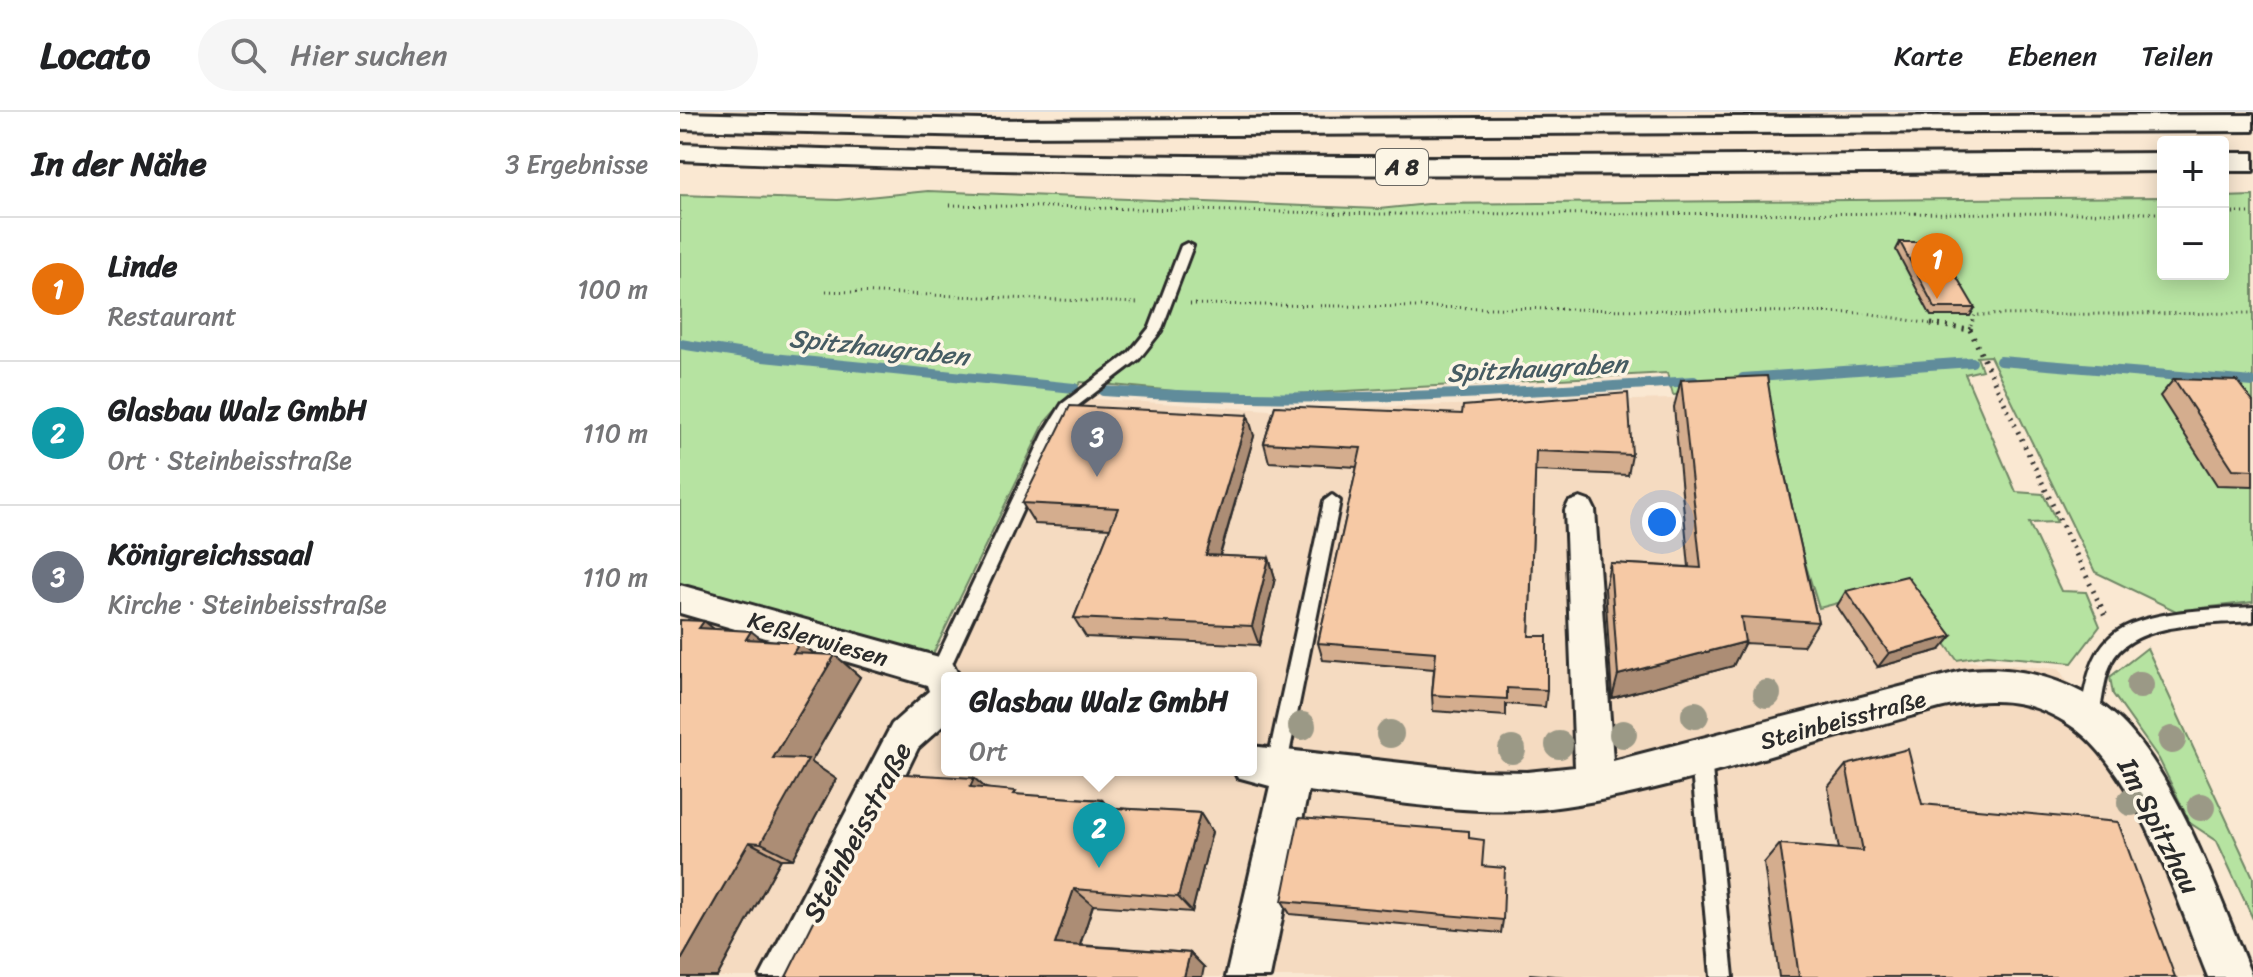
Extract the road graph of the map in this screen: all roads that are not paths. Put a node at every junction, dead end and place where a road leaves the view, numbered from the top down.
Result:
1 (680, 121) edge
2 (2253, 123) edge
3 (680, 152) edge
4 (2157, 162) edge
5 (2229, 162) edge
6 (2253, 162) edge
7 (1187, 246) dead end
8 (1332, 501) dead end
9 (1580, 510) dead end
10 (680, 599) edge
11 (2253, 614) edge
12 (950, 672) edge
13 (941, 686) edge
14 (941, 691) edge
15 (2089, 716) junction
16 (1701, 759) junction
17 (1273, 768) edge
18 (1595, 784) junction
19 (782, 977) edge
20 (1248, 977) edge
21 (1722, 977) edge
22 (2230, 977) edge

1 - 2 highway, A 8
3 - 4 highway, A 8
5 - 6 highway
7 - 12 lane
8 - 17 lane
9 - 18 street
10 - 13 street, Keßlerwiesen
11 - 15 lane
14 - 19 street, Steinbeisstraße
15 - 16 street, Steinbeisstraße
15 - 22 street, Im Spitzhau
16 - 18 street, Steinbeisstraße
16 - 21 lane
17 - 18 street, Steinbeisstraße
17 - 20 street

